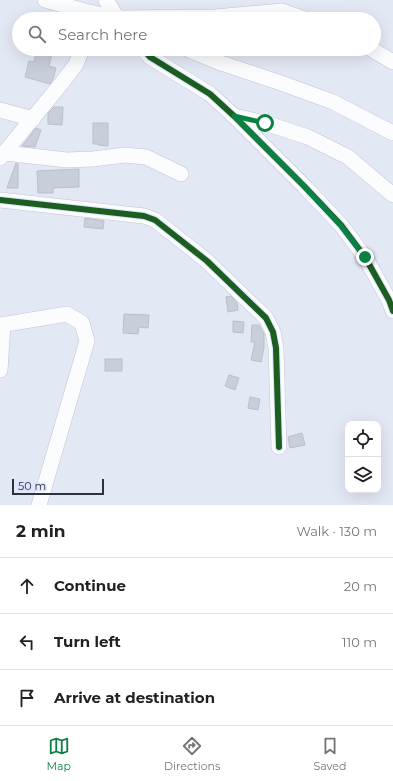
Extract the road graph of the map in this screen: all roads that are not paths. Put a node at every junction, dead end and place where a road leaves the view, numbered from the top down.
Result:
1 (45, 0) edge
2 (106, 0) edge
3 (83, 12) edge
4 (113, 12) edge
5 (271, 12) edge
6 (285, 12) edge
7 (381, 55) edge
8 (79, 56) edge
9 (149, 56) edge
10 (204, 56) edge
11 (393, 62) edge
12 (0, 110) edge
13 (234, 116) junction
14 (33, 119) junction
15 (393, 133) edge
16 (3, 156) edge
17 (181, 174) dead end
18 (393, 195) edge
19 (0, 200) edge
20 (393, 311) edge
21 (1, 325) edge
22 (0, 370) edge
23 (279, 447) dead end
24 (39, 505) edge

1 - 3 street
2 - 4 street
5 - 6 street
7 - 11 street
8 - 14 street
9 - 13 street
10 - 15 street
12 - 14 street
13 - 18 street
13 - 20 street
14 - 16 street
16 - 17 street
19 - 23 street
21 - 22 street
21 - 24 street

